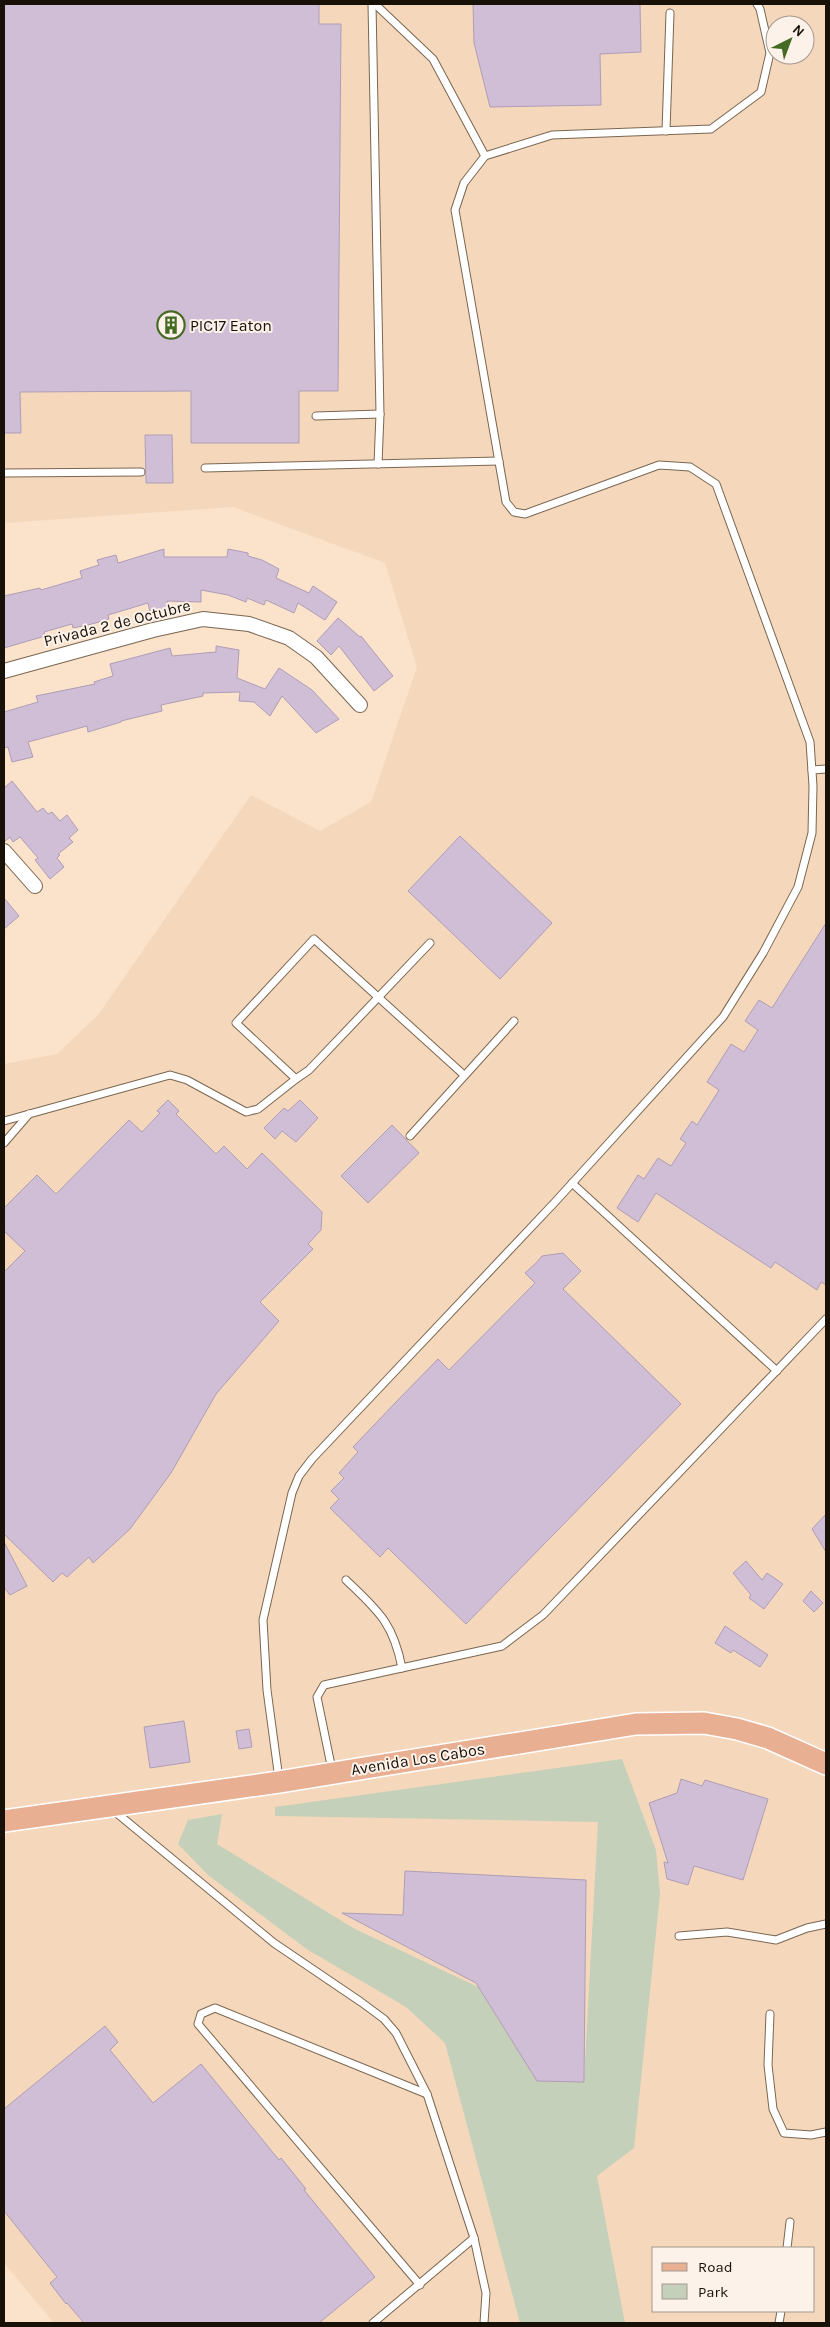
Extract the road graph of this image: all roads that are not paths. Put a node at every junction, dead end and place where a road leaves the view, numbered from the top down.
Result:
1 (374, 4) edge
2 (757, 4) edge
3 (670, 14) dead end
4 (666, 131) junction
5 (485, 156) junction
6 (380, 414) junction
7 (316, 416) dead end
8 (499, 461) junction
9 (378, 464) junction
10 (205, 468) dead end
11 (141, 472) dead end
12 (4, 473) edge
13 (4, 671) edge
14 (360, 705) dead end
15 (826, 769) edge
16 (812, 770) junction
17 (4, 851) edge
18 (35, 886) dead end
19 (430, 943) dead end
20 (378, 997) junction
21 (514, 1021) dead end
22 (464, 1075) junction
23 (296, 1079) junction
24 (30, 1114) junction
25 (4, 1121) edge
26 (410, 1136) dead end
27 (4, 1142) edge
28 (572, 1183) junction
29 (826, 1319) edge
30 (778, 1371) junction
31 (346, 1580) dead end
32 (402, 1668) junction
33 (826, 1764) edge
34 (332, 1773) junction
35 (279, 1782) junction
36 (109, 1807) junction
37 (4, 1821) edge
38 (826, 1924) edge
39 (679, 1936) dead end
40 (770, 2014) dead end
41 (427, 2094) junction
42 (826, 2132) edge
43 (790, 2222) dead end
44 (474, 2238) junction
45 (787, 2247) edge
46 (420, 2285) junction
47 (373, 2323) edge
48 (484, 2323) edge

1 - 5 lane
1 - 6 lane
2 - 4 lane
3 - 4 lane
4 - 5 lane
5 - 8 lane
6 - 7 lane
6 - 9 lane
8 - 9 lane
8 - 16 lane
9 - 10 lane
11 - 12 lane
13 - 14 street, Privada 2 de Octubre
15 - 16 lane
16 - 28 lane
17 - 18 street
19 - 20 lane
20 - 22 lane
20 - 23 lane
20 - 23 lane
21 - 22 lane
22 - 26 lane
23 - 24 lane
24 - 25 lane
24 - 27 lane
28 - 30 lane
28 - 35 lane
29 - 30 lane
30 - 32 lane
31 - 32 lane
32 - 34 lane
33 - 34 main road, Avenida Los Cabos
34 - 35 main road, Avenida Los Cabos
35 - 36 main road, Avenida Los Cabos
36 - 37 main road, Avenida Los Cabos
36 - 41 lane
38 - 39 lane
40 - 42 lane
41 - 44 lane
41 - 46 lane
43 - 45 lane
44 - 46 lane
44 - 48 lane
46 - 47 lane

